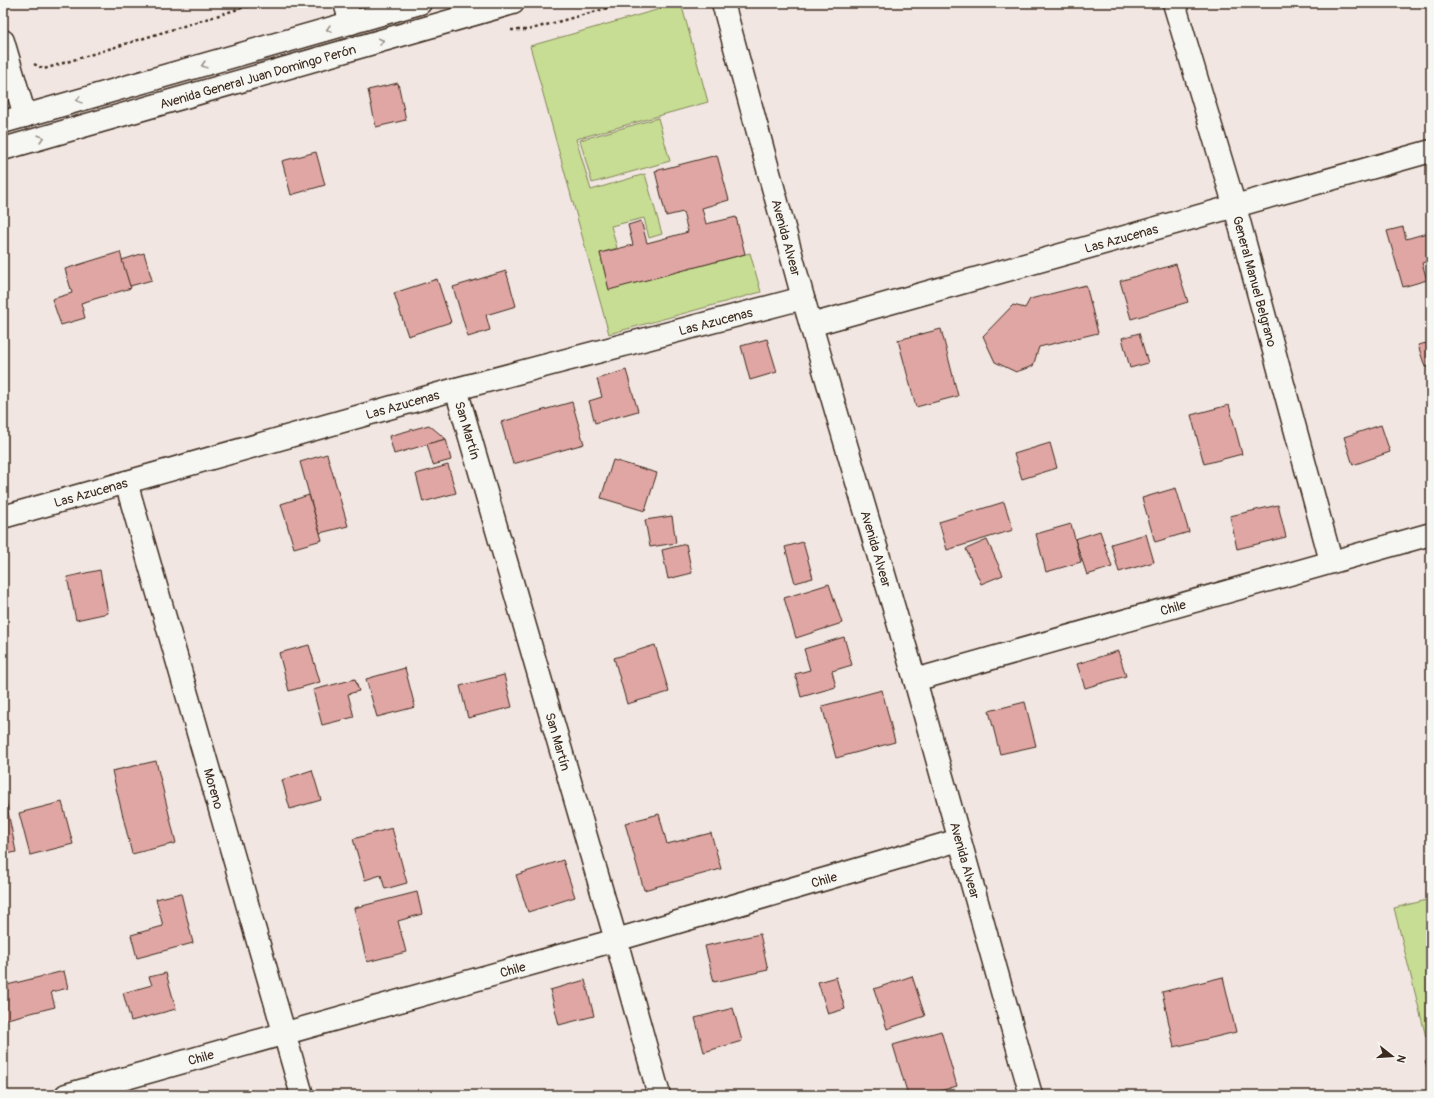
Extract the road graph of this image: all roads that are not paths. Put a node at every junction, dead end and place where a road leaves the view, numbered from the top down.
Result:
1 (420, 3) edge
2 (513, 3) edge
3 (723, 3) edge
4 (1174, 3) edge
5 (348, 13) edge
6 (3, 41) edge
7 (25, 116) junction
8 (3, 122) edge
9 (3, 149) edge
10 (1431, 151) edge
11 (1235, 207) junction
12 (803, 298) junction
13 (811, 325) junction
14 (456, 389) junction
15 (126, 482) junction
16 (3, 517) edge
17 (1431, 534) edge
18 (1331, 561) junction
19 (915, 680) junction
20 (959, 840) junction
21 (616, 940) junction
22 (284, 1032) junction
23 (66, 1095) edge
24 (302, 1095) edge
25 (659, 1095) edge
26 (1031, 1095) edge

1 - 5 street, Avenida General Juan Domingo Perón
9 -> 2 street, Avenida General Juan Domingo Perón
3 - 12 street, Avenida Alvear
4 - 11 street, General Manuel Belgrano
5 -> 7 street, Avenida General Juan Domingo Perón
6 - 7 street
7 - 8 street, Avenida General Juan Domingo Perón
10 - 11 street, Las Azucenas
11 - 13 street, Las Azucenas
11 - 18 street, General Manuel Belgrano
12 - 13 street, Avenida Alvear
12 - 14 street, Las Azucenas
13 - 19 street, Avenida Alvear
14 - 15 street, Las Azucenas
14 - 21 street, San Martín
15 - 16 street, Las Azucenas
15 - 22 street, Moreno
17 - 18 street, Chile
18 - 19 street, Chile
19 - 20 street, Avenida Alvear
20 - 21 street, Chile
20 - 26 street, Avenida Alvear
21 - 22 street, Chile
21 - 25 street, San Martín
22 - 23 street, Chile
22 - 24 street, Moreno

